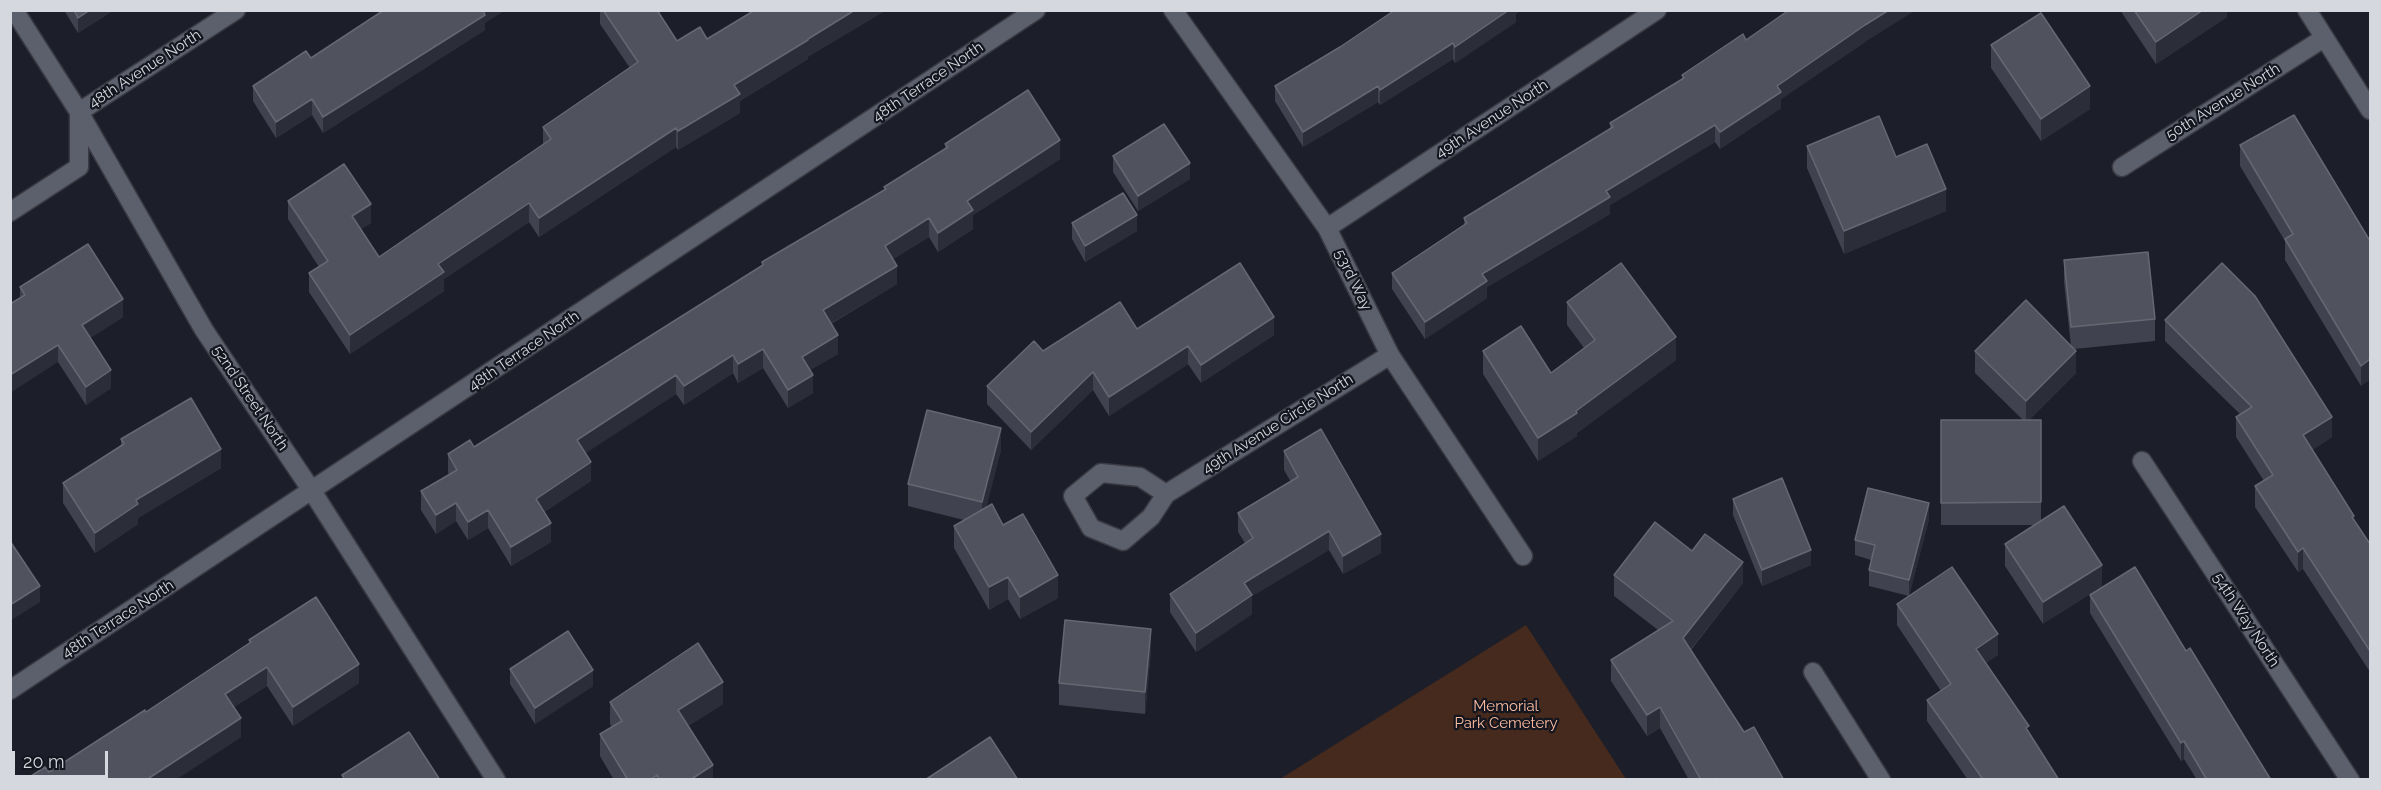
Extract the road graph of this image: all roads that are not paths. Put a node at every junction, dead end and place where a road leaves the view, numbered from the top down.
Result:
1 (14, 10) edge
2 (236, 10) edge
3 (1036, 10) edge
4 (1173, 10) edge
5 (1657, 10) edge
6 (2307, 10) edge
7 (2324, 38) junction
8 (2370, 110) edge
9 (79, 112) junction
10 (2122, 167) dead end
11 (10, 212) edge
12 (1327, 228) junction
13 (1390, 355) junction
14 (2142, 460) dead end
15 (312, 491) junction
16 (1166, 494) junction
17 (1523, 556) dead end
18 (1813, 672) dead end
19 (10, 690) edge
20 (496, 780) edge
21 (1881, 780) edge
22 (2350, 780) edge

1 - 9 street, 52nd Street North
2 - 9 street, 48th Avenue North
3 - 15 street, 48th Terrace North
4 - 12 street, 53rd Way
5 - 12 street, 49th Avenue North
6 - 7 street
7 - 8 street
7 - 10 street, 50th Avenue North
9 - 11 street, 48th Avenue North
9 - 15 street, 52nd Street North
12 - 13 street, 53rd Way
13 - 16 street, 49th Avenue Circle North
13 - 17 street, 53rd Way
14 - 22 street, 54th Way North
15 - 19 street, 48th Terrace North
15 - 20 street, 52nd Street North
16 - 16 street, 49th Avenue Circle North
18 - 21 street

